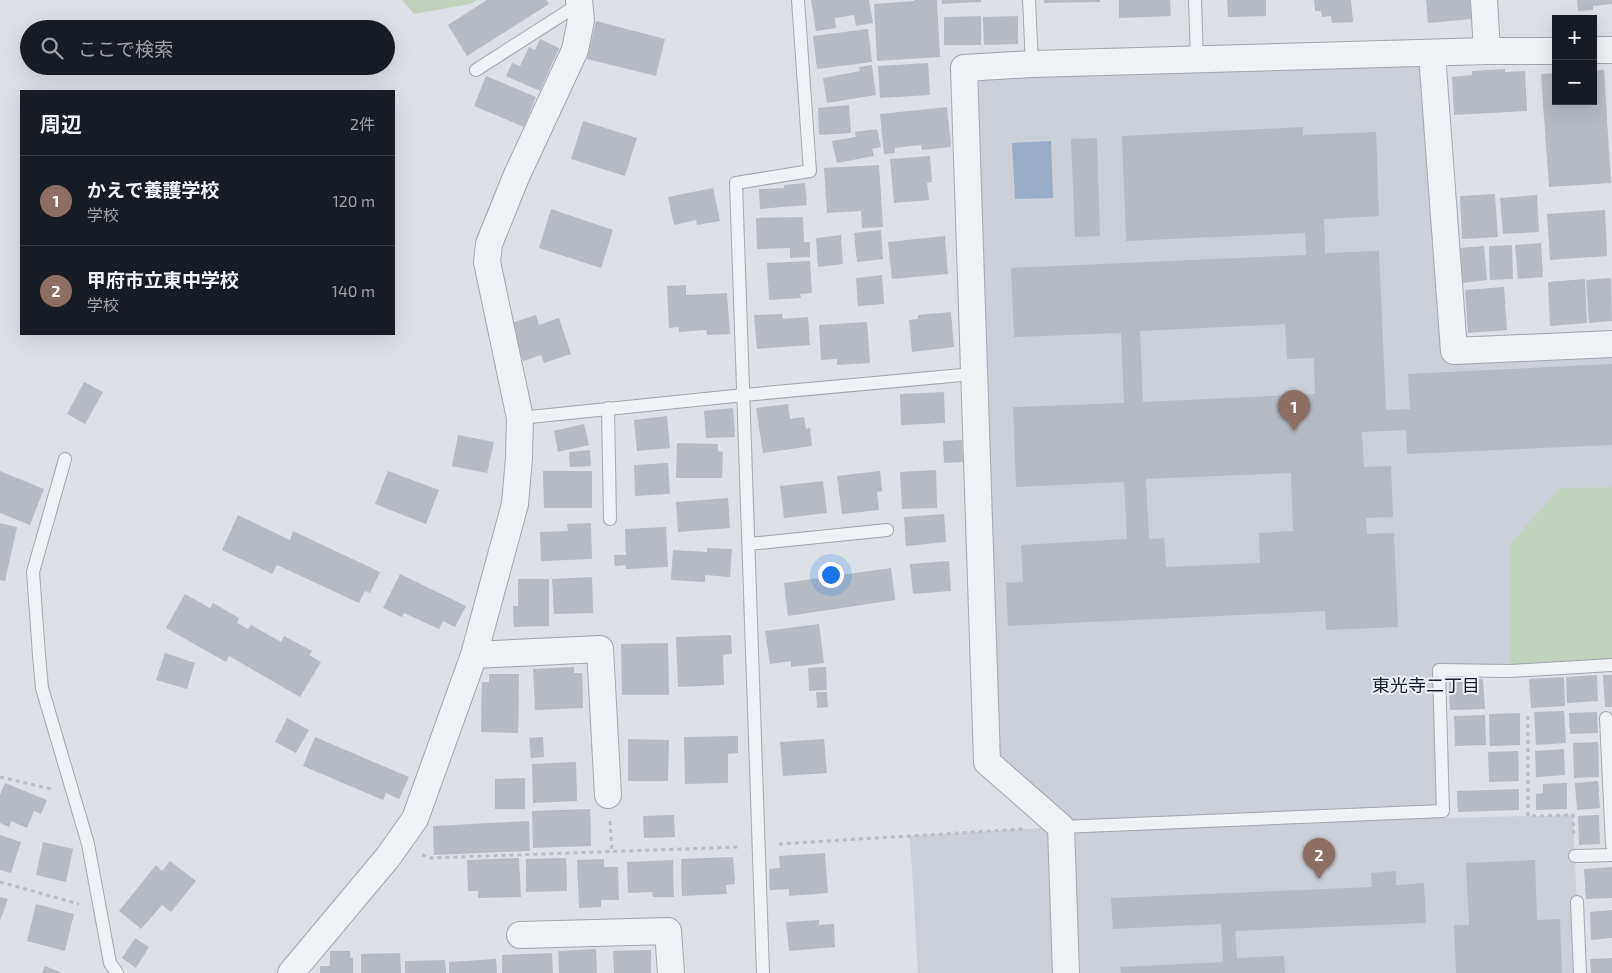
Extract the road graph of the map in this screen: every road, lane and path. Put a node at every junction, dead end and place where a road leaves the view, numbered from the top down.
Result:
1 (798, 0) edge
2 (1029, 0) edge
3 (1195, 0) edge
4 (1484, 0) edge
5 (579, 2) edge
6 (1597, 50) edge
7 (1612, 50) edge
8 (1487, 51) junction
9 (1552, 51) edge
10 (1432, 54) junction
11 (1198, 60) junction
12 (1032, 64) junction
13 (476, 70) dead end
14 (1612, 344) edge
15 (973, 374) junction
16 (744, 395) junction
17 (608, 408) junction
18 (520, 418) junction
19 (65, 459) dead end
20 (610, 519) dead end
21 (887, 530) dead end
22 (749, 544) junction
23 (474, 655) junction
24 (1612, 665) edge
25 (1528, 716) dead end
26 (1606, 718) dead end
27 (0, 777) edge
28 (74, 794) junction
29 (608, 795) dead end
30 (1061, 827) junction
31 (1612, 845) edge
32 (759, 846) junction
33 (395, 848) junction
34 (1612, 855) edge
35 (1575, 856) joint
36 (0, 882) edge
37 (1577, 902) dead end
38 (100, 910) junction
39 (520, 935) dead end
40 (117, 973) edge
41 (291, 973) edge
42 (670, 973) edge
43 (763, 973) edge
44 (1066, 973) edge
45 (1580, 973) edge

1 - 16 lane
2 - 12 lane
3 - 11 lane
4 - 8 street
5 - 13 lane
5 - 18 street
6 - 7 street
8 - 9 street
8 - 10 street
10 - 11 street
10 - 14 street
11 - 12 street
12 - 15 street
15 - 16 lane
15 - 30 street
16 - 17 lane
16 - 22 lane
17 - 18 lane
17 - 20 lane
18 - 23 street
19 - 28 lane
21 - 22 lane
22 - 32 lane
23 - 29 street
23 - 33 street
24 - 30 lane
25 - 35 path
26 - 31 lane
27 - 28 path
28 - 38 lane
30 - 32 path
30 - 44 street
32 - 33 path
32 - 43 lane
33 - 41 street
34 - 35 lane
36 - 38 path
37 - 45 lane
38 - 40 lane
39 - 42 street

